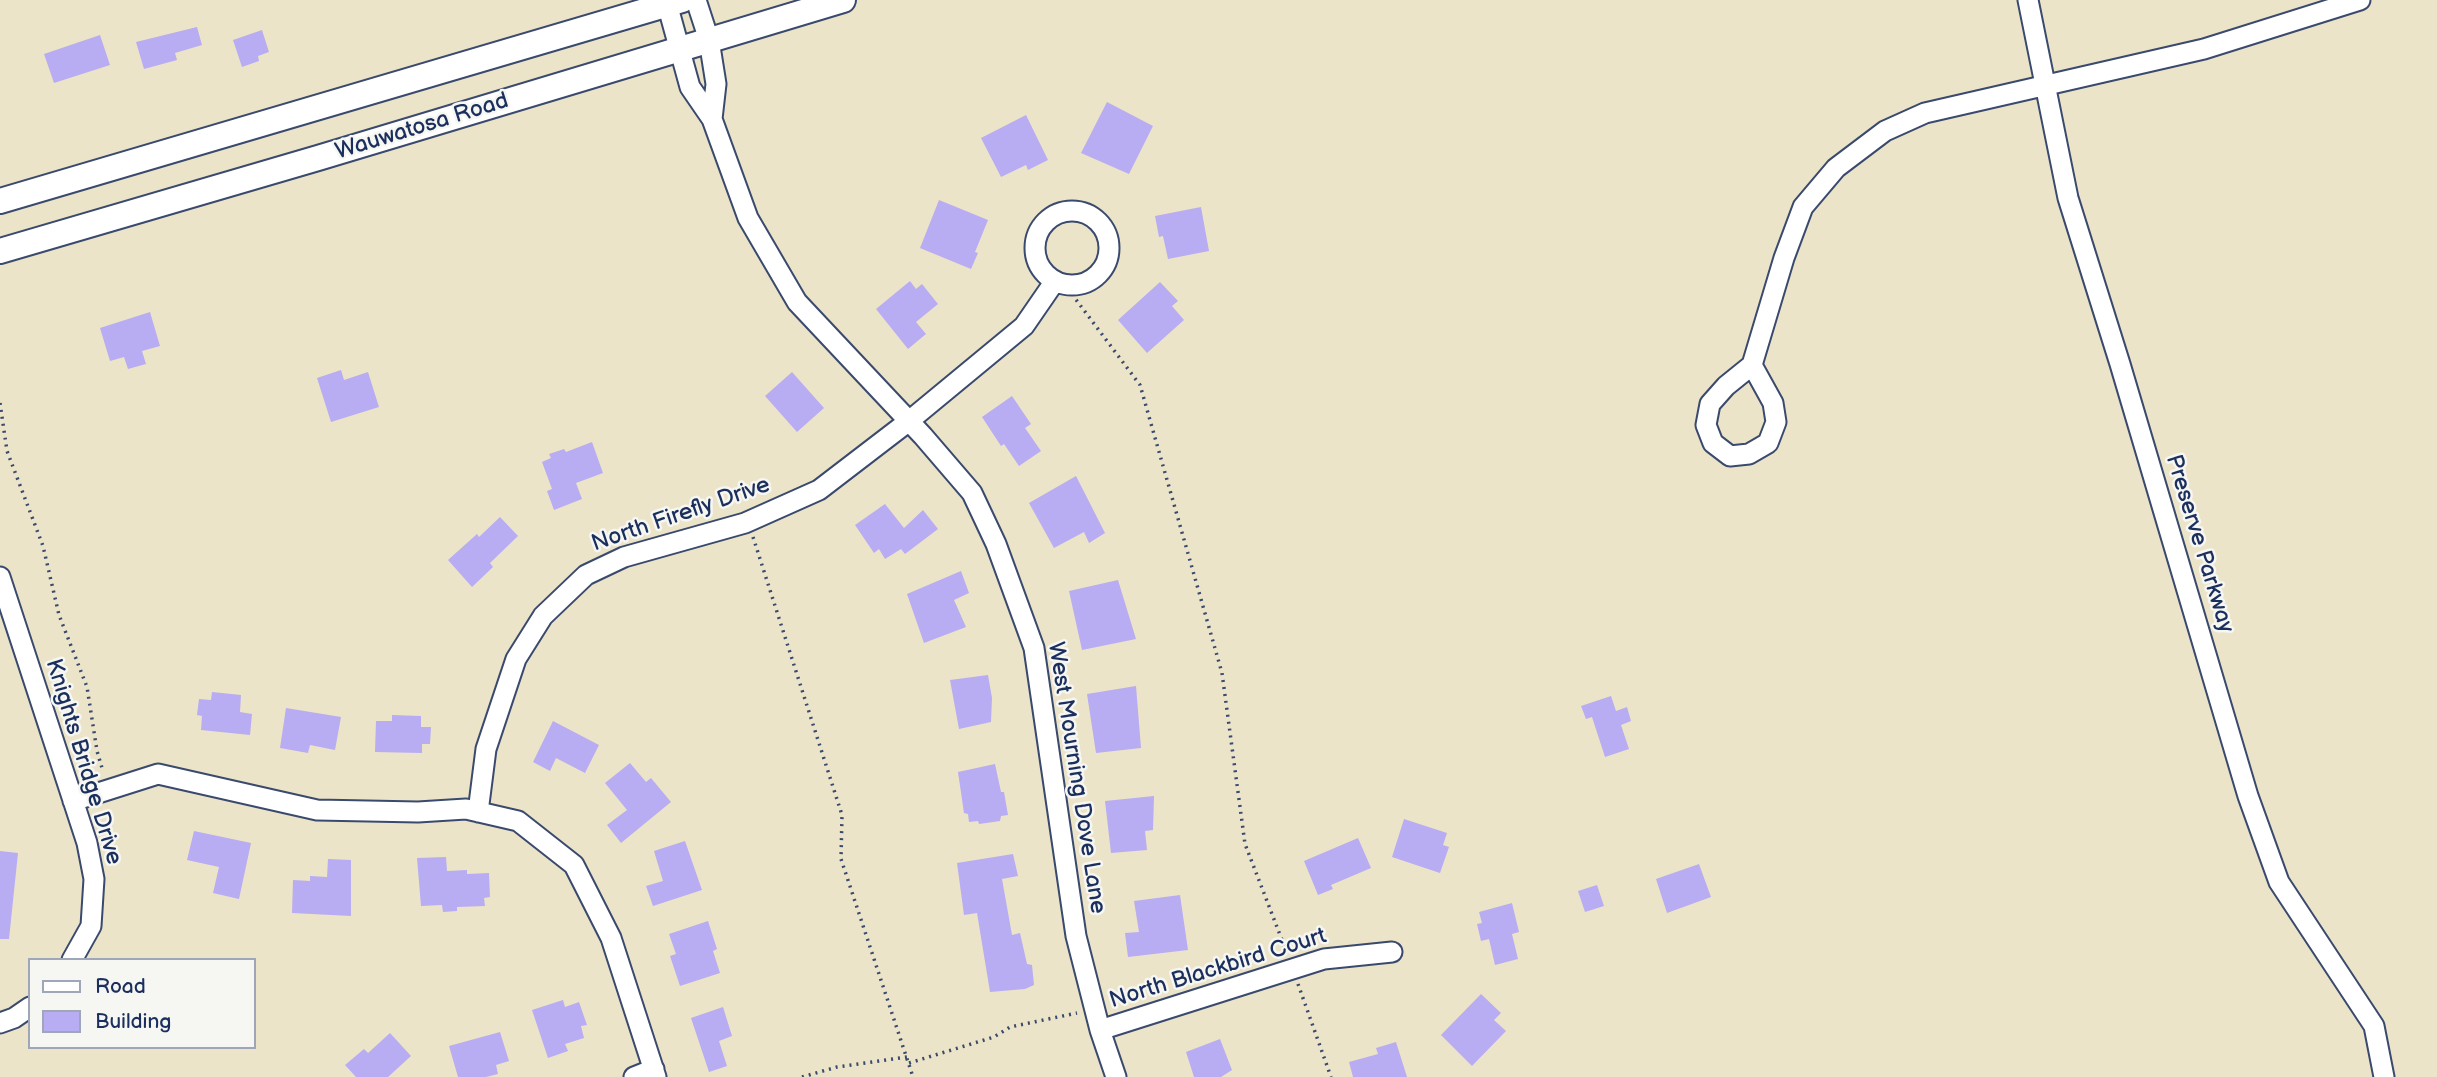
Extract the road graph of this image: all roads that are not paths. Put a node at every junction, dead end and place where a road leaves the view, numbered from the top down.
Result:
1 (696, 0) edge
2 (843, 0) edge
3 (2028, 0) edge
4 (2360, 0) edge
5 (672, 2) edge
6 (709, 40) junction
7 (680, 49) junction
8 (2044, 86) junction
9 (712, 119) junction
10 (0, 201) edge
11 (0, 251) edge
12 (1063, 283) road end
13 (1752, 365) junction
14 (908, 421) junction
15 (0, 577) edge
16 (73, 801) junction
17 (478, 812) junction
18 (1392, 952) dead end
19 (73, 958) edge
20 (28, 1008) edge
21 (0, 1023) edge
22 (1100, 1030) junction
23 (655, 1073) edge
24 (634, 1077) edge
25 (1116, 1077) edge
26 (2384, 1077) edge

1 - 6 street
2 - 6 main road, Wauwatosa Road
3 - 8 street, Preserve Parkway
4 - 8 street
5 - 7 street
5 - 10 main road, Wauwatosa Road
6 - 7 main road, Wauwatosa Road
6 - 9 street
7 - 9 street
7 - 11 main road, Wauwatosa Road
8 - 13 street
8 - 26 street, Preserve Parkway
9 - 14 street, West Mourning Dove Lane
12 - 14 street, North Firefly Drive
13 - 13 street
14 - 17 street, North Firefly Drive
14 - 22 street, West Mourning Dove Lane
15 - 16 street, Knights Bridge Drive
16 - 17 street
16 - 19 street, Knights Bridge Drive
17 - 23 street
18 - 22 street, North Blackbird Court
20 - 21 street
22 - 25 street, West Mourning Dove Lane
23 - 24 street

